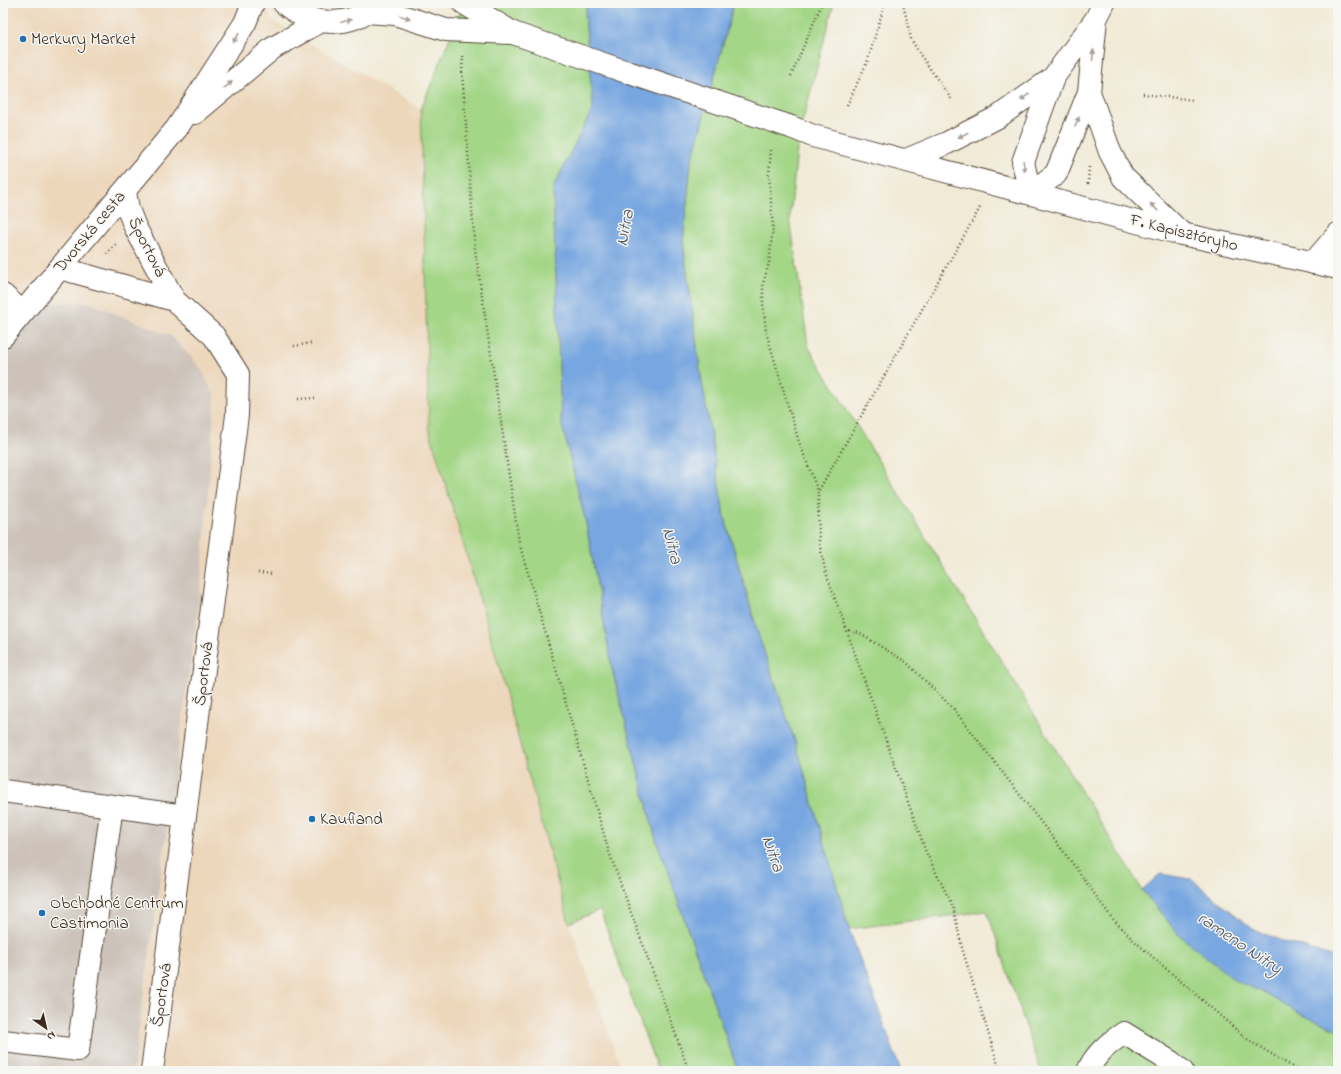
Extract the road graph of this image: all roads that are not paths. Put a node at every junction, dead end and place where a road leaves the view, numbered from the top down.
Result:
1 (253, 3) edge
2 (284, 3) edge
3 (464, 3) edge
4 (372, 8) edge
5 (1100, 11) edge
6 (319, 22) junction
7 (513, 33) junction
8 (1053, 78) junction
9 (1089, 92) junction
10 (177, 128) junction
11 (906, 160) junction
12 (125, 192) junction
13 (1030, 193) junction
14 (1182, 234) junction
15 (1338, 234) edge
16 (1313, 263) junction
17 (60, 268) junction
18 (1338, 268) edge
19 (3, 295) edge
20 (174, 300) junction
21 (22, 312) junction
22 (3, 336) edge
23 (3, 791) edge
24 (112, 806) junction
25 (185, 816) junction
26 (3, 1041) edge
27 (152, 1071) edge
28 (1088, 1071) edge
29 (1182, 1071) edge

1 -> 10 street, Dvorská cesta
2 - 6 street
3 - 7 street
6 -> 4 street
4 -> 7 street
5 - 8 street
9 -> 5 street
10 -> 6 street, Dvorská cesta
7 - 11 street, F. Kapisztóryho, bridge
8 -> 11 street
8 -> 13 street
13 -> 9 street
14 -> 9 street
10 - 12 street, Dvorská cesta
11 - 13 street, F. Kapisztóryho
12 - 17 street, Dvorská cesta
12 - 20 street, Športová
13 - 14 street, F. Kapisztóryho
14 - 16 street, F. Kapisztóryho
15 - 16 street
16 - 18 street, F. Kapisztóryho
17 - 20 street, Športová
17 - 21 street, Dvorská cesta
19 - 21 street
20 - 25 street, Športová
21 - 22 street, Dvorská cesta
23 - 24 street
24 - 25 street
24 - 26 street
25 - 27 street, Športová
28 - 29 street

